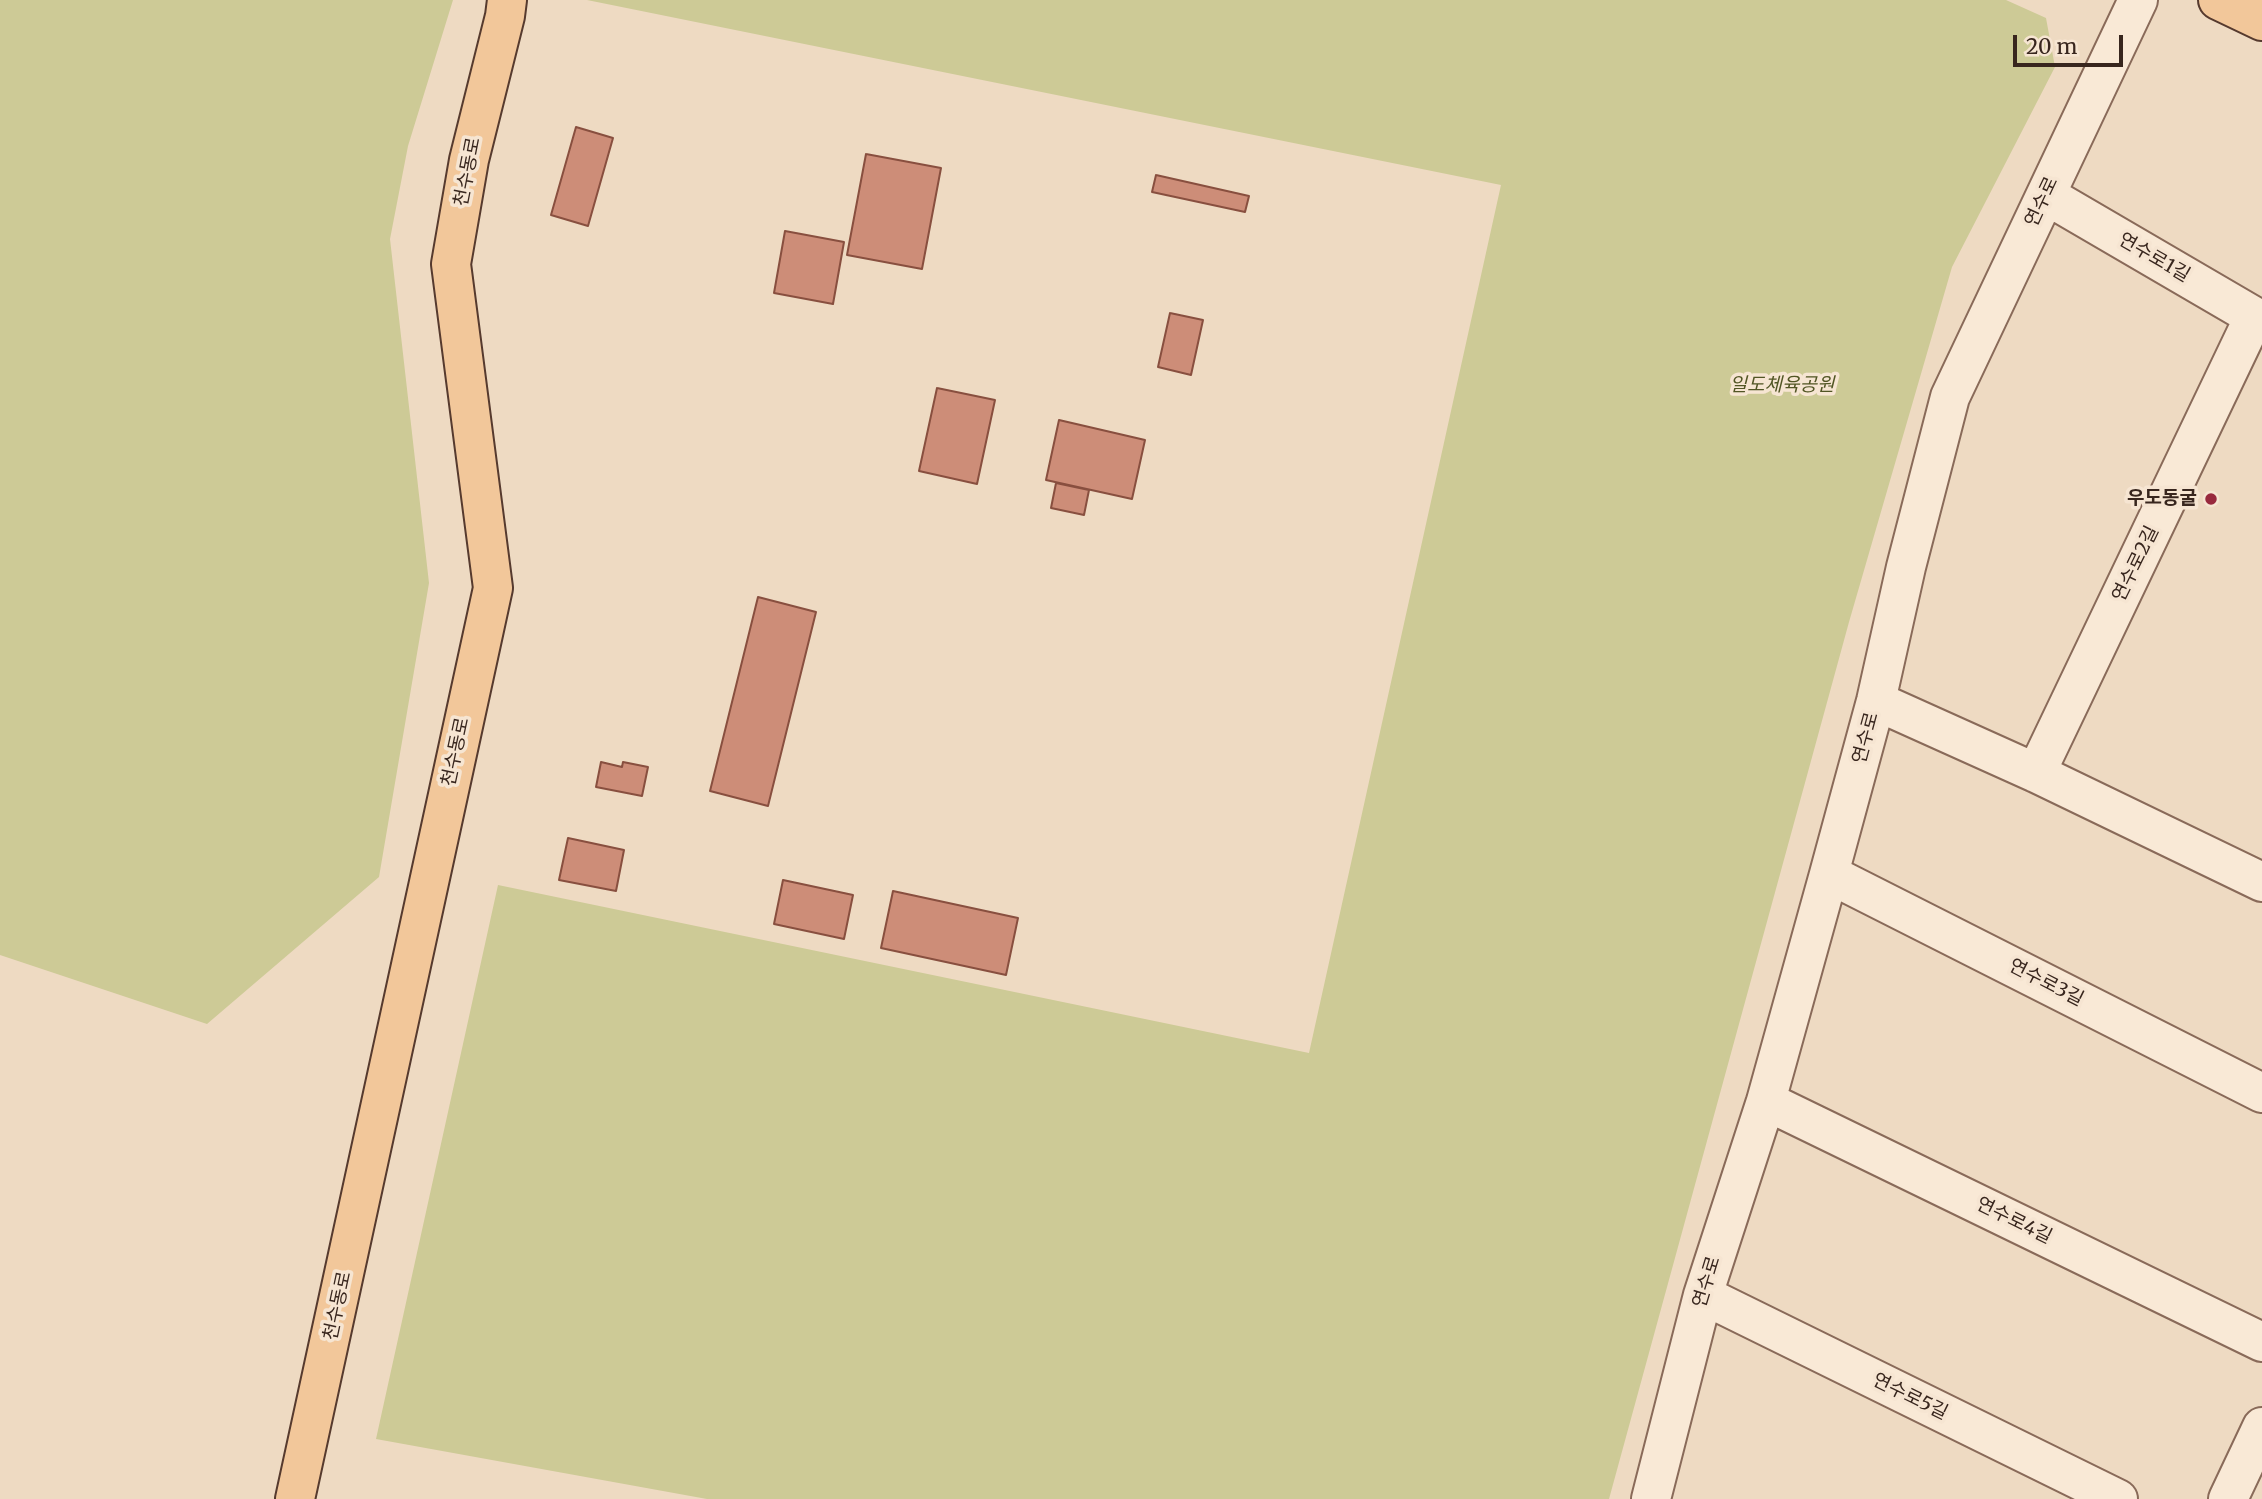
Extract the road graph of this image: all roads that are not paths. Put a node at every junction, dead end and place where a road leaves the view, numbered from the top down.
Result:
1 (507, 0) edge
2 (2138, 0) edge
3 (2218, 0) edge
4 (2262, 21) edge
5 (2046, 195) junction
6 (2258, 319) edge
7 (1876, 701) junction
8 (2036, 773) junction
9 (2258, 870) edge
10 (1829, 874) junction
11 (2262, 1093) edge
12 (1766, 1101) junction
13 (1703, 1295) junction
14 (2262, 1342) edge
15 (2262, 1427) edge
16 (295, 1499) edge
17 (1651, 1499) edge
18 (2118, 1499) edge
19 (2228, 1499) edge

1 - 16 main road, 천수동로
2 - 5 street, 연수로
3 - 4 main road
5 - 6 street, 연수로1길
5 - 7 street, 연수로
6 - 8 street, 연수로2길
7 - 8 street
7 - 10 street, 연수로
8 - 9 street
10 - 11 street, 연수로3길
10 - 12 street, 연수로
12 - 13 street, 연수로
12 - 14 street, 연수로4길
13 - 17 street, 연수로
13 - 18 street, 연수로5길
15 - 19 street

